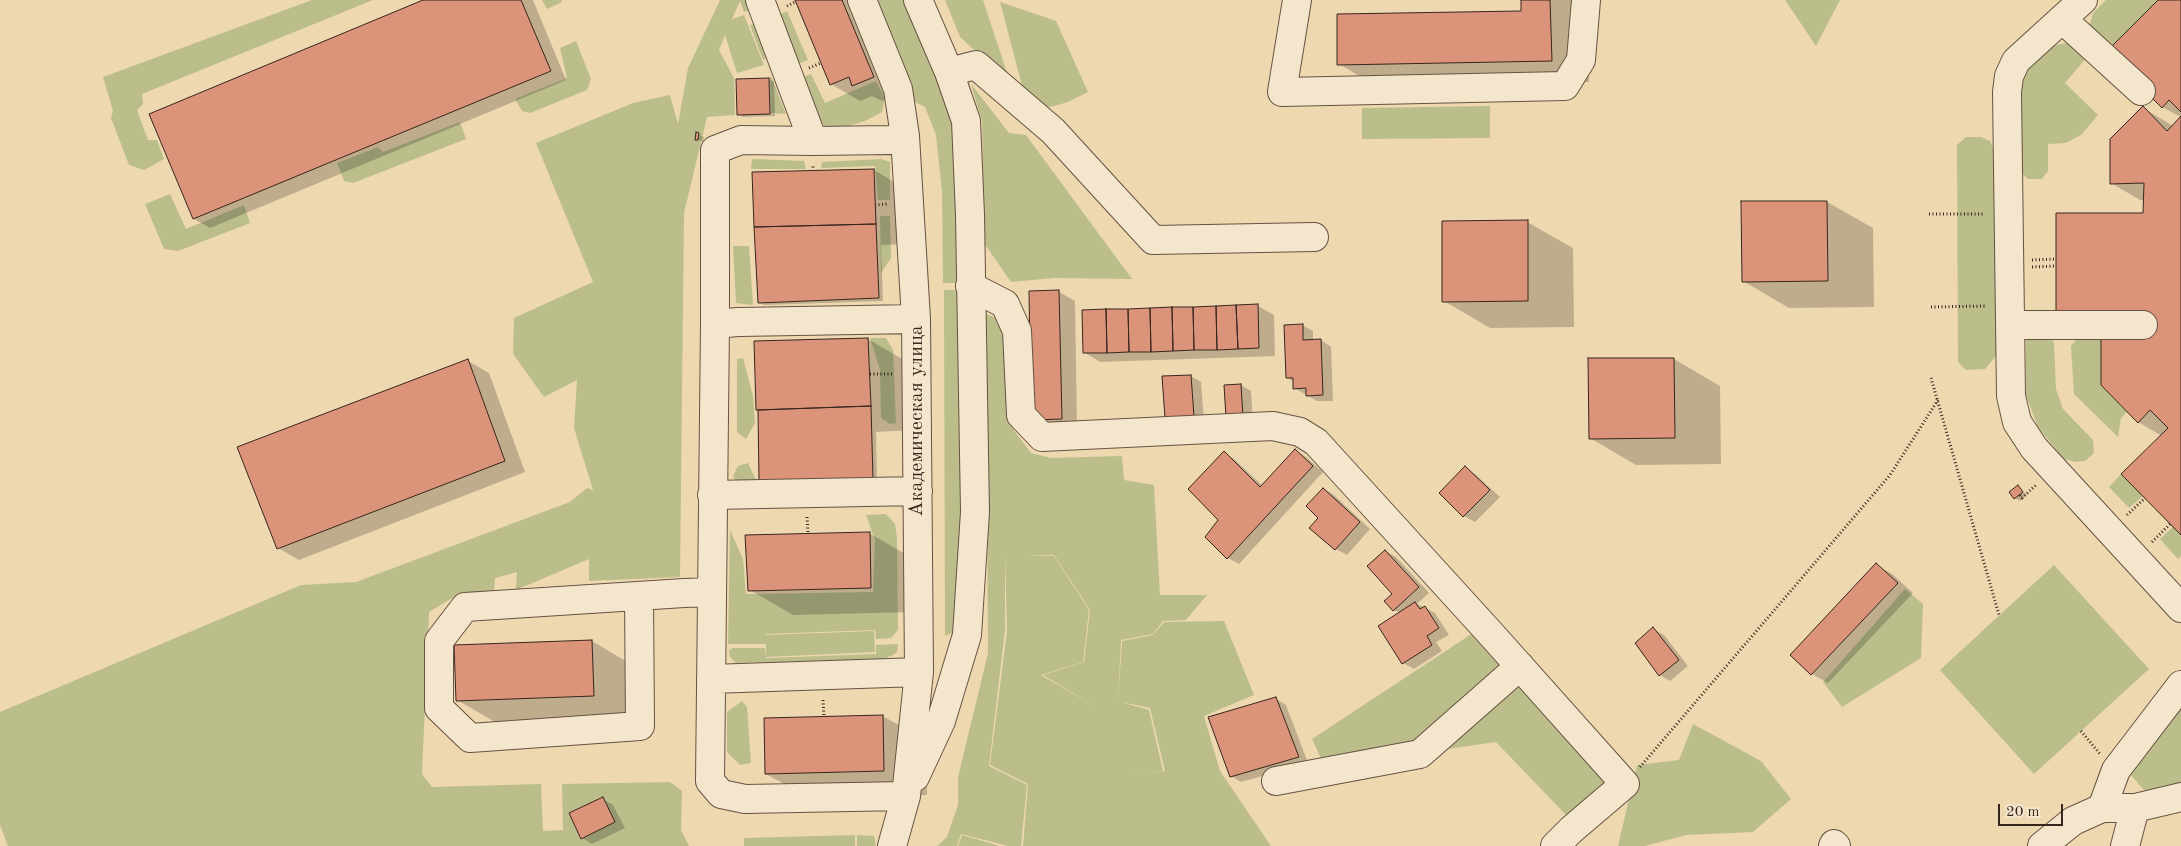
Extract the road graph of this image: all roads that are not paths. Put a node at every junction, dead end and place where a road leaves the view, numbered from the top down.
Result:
1 (760, 0) edge
2 (862, 0) edge
3 (918, 0) edge
4 (1297, 0) edge
5 (1586, 0) edge
6 (2083, 0) edge
7 (2062, 19) junction
8 (948, 72) junction
9 (2141, 91) dead end
10 (905, 136) junction
11 (813, 141) junction
12 (1314, 237) dead end
13 (970, 286) junction
14 (2010, 316) junction
15 (916, 319) junction
16 (714, 324) junction
17 (2144, 325) dead end
18 (918, 492) junction
19 (712, 495) junction
20 (712, 592) junction
21 (2176, 592) edge
22 (639, 596) junction
23 (1520, 666) junction
24 (919, 672) junction
25 (711, 679) junction
26 (2181, 685) edge
27 (1276, 781) dead end
28 (906, 796) junction
29 (2181, 797) edge
30 (2102, 808) junction
31 (2135, 808) junction
32 (892, 846) edge
33 (1555, 846) edge
34 (2042, 846) edge
35 (2125, 846) edge

1 - 11 street
2 - 10 street, Академическая улица
3 - 8 street
4 - 5 street
6 - 7 street
7 - 9 street
7 - 14 street
8 - 12 street
8 - 13 street
10 - 11 street
10 - 15 street, Академическая улица
11 - 16 street
13 - 23 street
13 - 28 street
14 - 17 street
14 - 21 street
15 - 16 street
15 - 18 street, Академическая улица
16 - 19 street
18 - 19 street
18 - 24 street, Академическая улица
19 - 20 street
20 - 22 street
20 - 25 street
22 - 22 street
23 - 27 street
23 - 33 street
24 - 25 street
24 - 28 street, Академическая улица
25 - 28 street
26 - 30 street
28 - 32 street, Академическая улица
29 - 31 street
30 - 31 street
30 - 34 street
31 - 35 street

